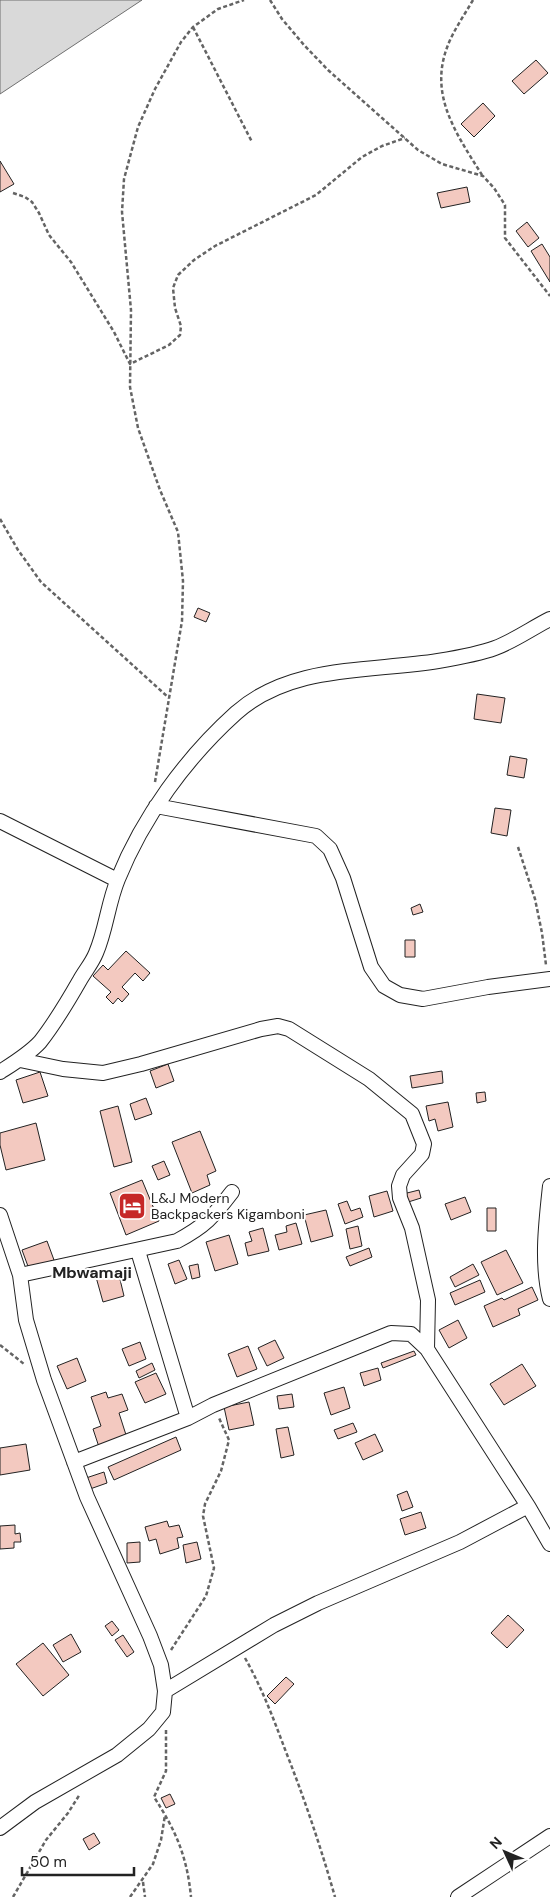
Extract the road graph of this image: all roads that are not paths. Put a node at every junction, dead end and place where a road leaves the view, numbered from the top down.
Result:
1 (550, 619) edge
2 (156, 806) junction
3 (0, 822) edge
4 (117, 880) junction
5 (549, 979) edge
6 (20, 1060) junction
7 (0, 1072) edge
8 (550, 1186) edge
9 (232, 1192) dead end
10 (0, 1215) edge
11 (138, 1251) junction
12 (20, 1275) junction
13 (550, 1299) edge
14 (427, 1348) junction
15 (188, 1418) junction
16 (74, 1462) junction
17 (528, 1506) junction
18 (550, 1544) edge
19 (164, 1691) junction
20 (0, 1828) edge
21 (550, 1836) edge
22 (458, 1897) edge

1 - 2 street
2 - 4 street
2 - 5 street
3 - 4 street
4 - 6 street
6 - 7 street
6 - 14 street
8 - 13 street
9 - 11 street
10 - 12 street
11 - 12 street
11 - 15 street
12 - 16 street
14 - 15 street
14 - 17 street
15 - 16 street
16 - 19 street
17 - 18 street
17 - 19 street
19 - 20 street
21 - 22 street

